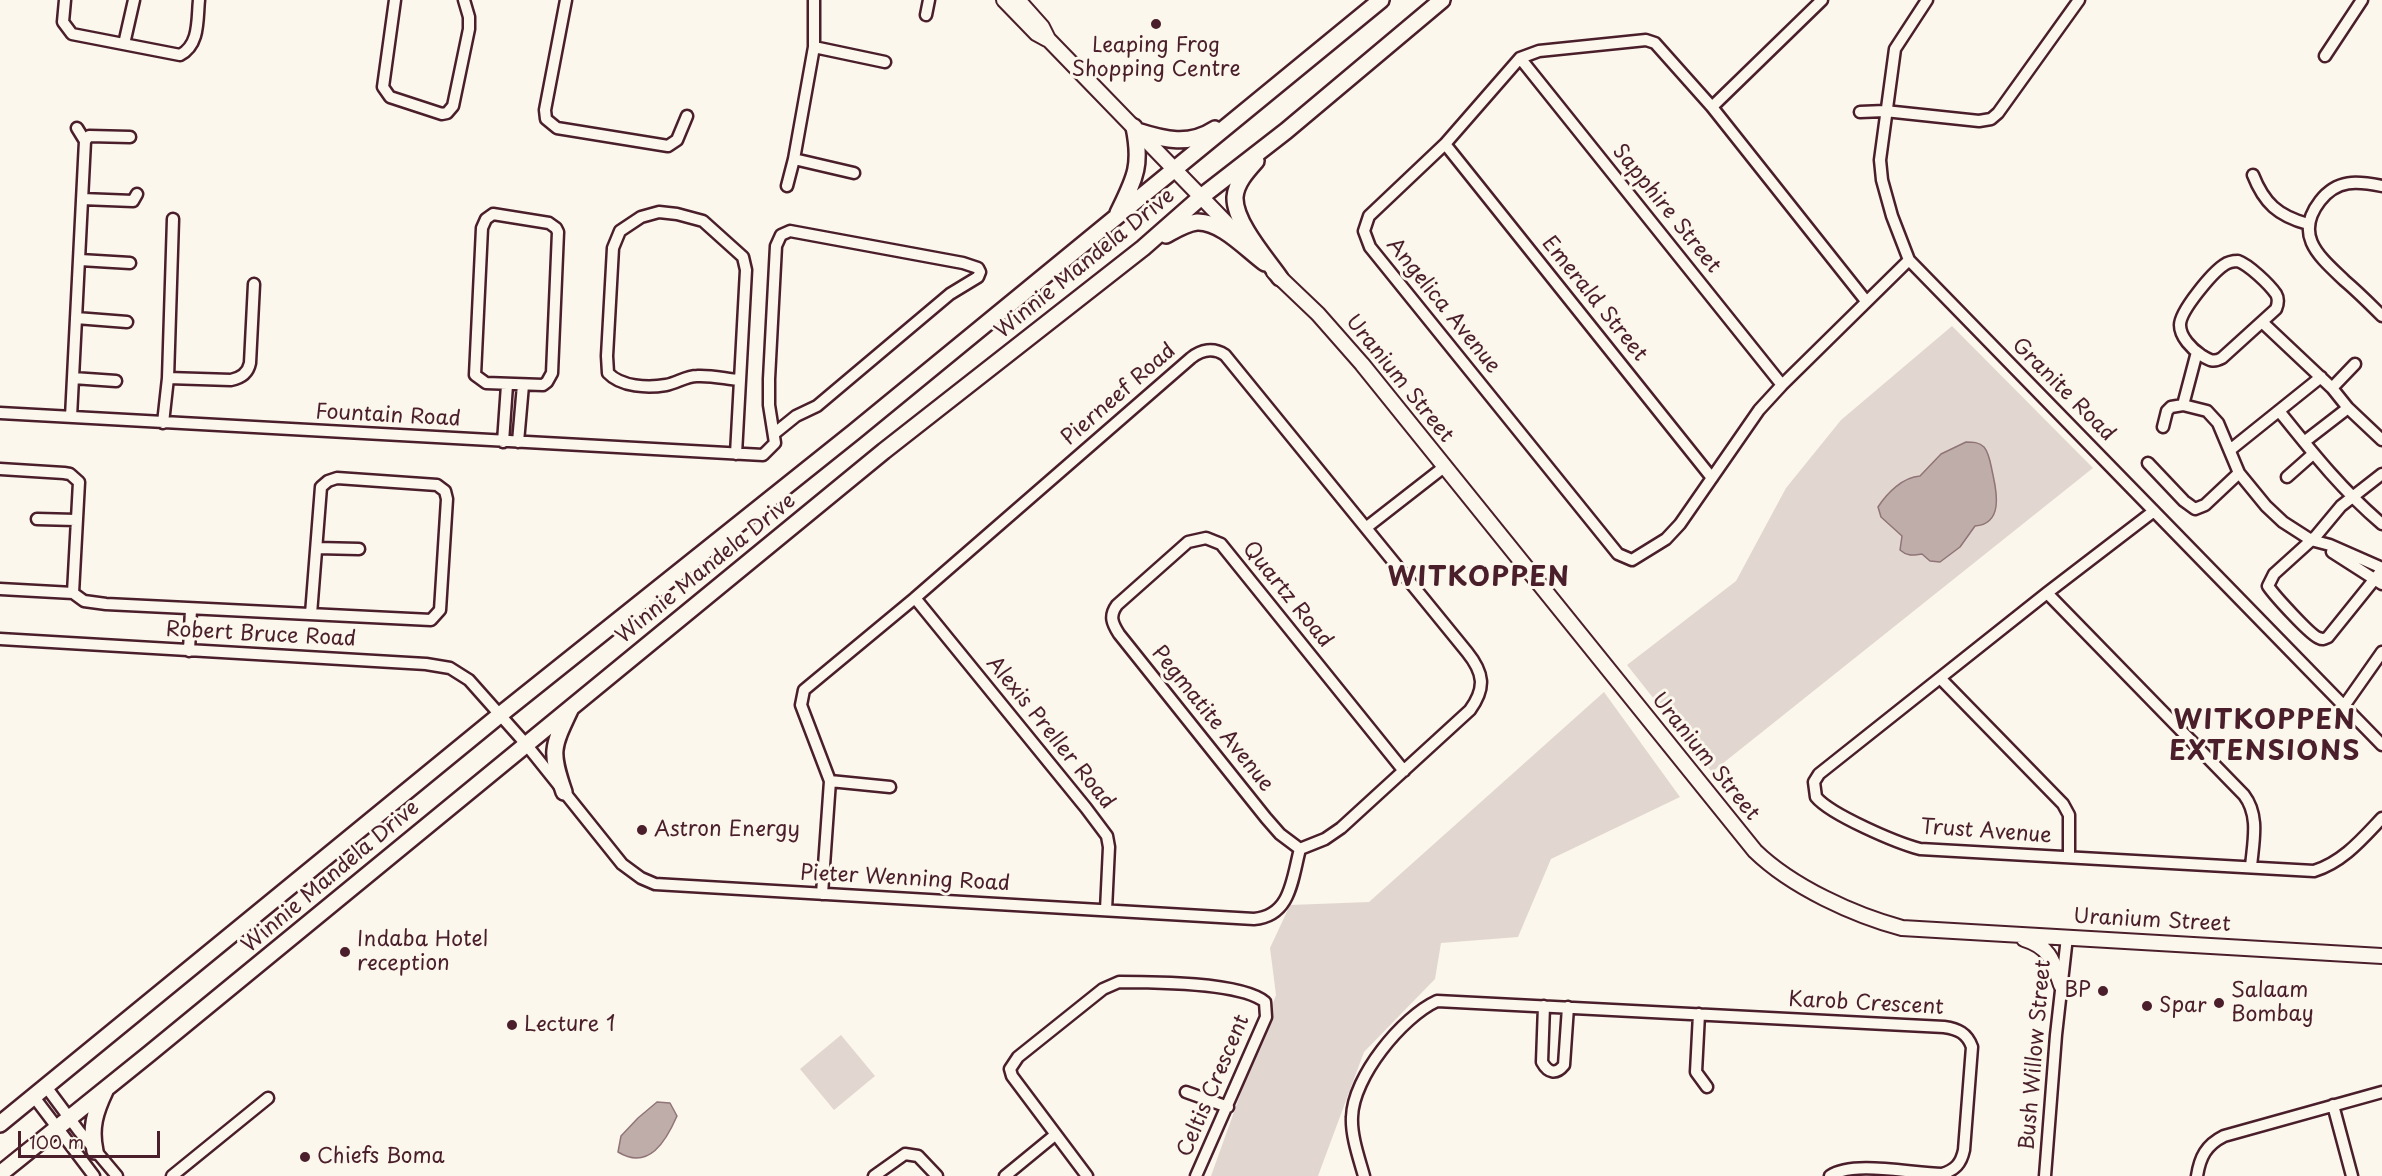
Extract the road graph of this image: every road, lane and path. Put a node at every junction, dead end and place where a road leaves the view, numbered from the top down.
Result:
1 (65, 0) edge
2 (134, 0) edge
3 (199, 0) edge
4 (394, 0) edge
5 (464, 0) edge
6 (566, 0) edge
7 (814, 0) edge
8 (929, 0) edge
9 (1004, 0) edge
10 (1018, 0) edge
11 (1382, 0) edge
12 (1442, 0) edge
13 (1822, 0) edge
14 (1927, 0) edge
15 (2079, 0) edge
16 (2362, 0) edge
17 (926, 15) dead end
18 (1048, 39) junction
19 (124, 44) junction
20 (814, 47) junction
21 (2325, 56) dead end
22 (1520, 58) junction
23 (885, 62) dead end
24 (1712, 107) junction
25 (1246, 109) junction
26 (1885, 111) junction
27 (1860, 112) dead end
28 (687, 116) dead end
29 (77, 128) dead end
30 (1136, 129) junction
31 (1286, 131) junction
32 (130, 137) dead end
33 (85, 141) junction
34 (1445, 144) junction
35 (794, 159) junction
36 (1174, 169) junction
37 (854, 173) dead end
38 (2253, 175) dead end
39 (787, 186) dead end
40 (2382, 186) edge
41 (137, 194) dead end
42 (1201, 197) junction
43 (82, 199) junction
44 (1115, 218) junction
45 (173, 219) dead end
46 (2308, 224) junction
47 (1143, 248) junction
48 (80, 260) junction
49 (1909, 260) junction
50 (130, 263) dead end
51 (1267, 265) junction
52 (1280, 278) junction
53 (254, 284) dead end
54 (1866, 301) junction
55 (2382, 315) edge
56 (76, 318) junction
57 (127, 322) dead end
58 (2262, 322) junction
59 (2197, 352) junction
60 (2355, 364) dead end
61 (2320, 377) junction
62 (73, 378) junction
63 (168, 378) junction
64 (740, 380) junction
65 (116, 381) dead end
66 (507, 385) junction
67 (524, 385) junction
68 (1782, 385) junction
69 (2332, 388) junction
70 (2183, 405) junction
71 (2348, 408) junction
72 (2279, 411) junction
73 (0, 413) edge
74 (71, 417) junction
75 (163, 423) junction
76 (2163, 427) dead end
77 (775, 433) junction
78 (2382, 440) edge
79 (503, 442) junction
80 (518, 442) junction
81 (2304, 442) junction
82 (2230, 450) junction
83 (736, 454) junction
84 (2313, 454) junction
85 (2148, 464) dead end
86 (1444, 467) junction
87 (0, 469) edge
88 (2239, 473) junction
89 (2382, 474) edge
90 (2287, 477) dead end
91 (1712, 478) junction
92 (2351, 496) junction
93 (2154, 510) junction
94 (37, 519) dead end
95 (76, 520) junction
96 (2382, 524) edge
97 (1367, 527) junction
98 (2317, 542) junction
99 (317, 548) junction
100 (359, 549) dead end
101 (2382, 569) edge
102 (2380, 583) edge
103 (0, 589) edge
104 (73, 593) junction
105 (2046, 593) junction
106 (915, 598) junction
107 (1117, 605) joint
108 (191, 609) junction
109 (311, 614) junction
110 (0, 639) edge
111 (189, 651) junction
112 (2382, 652) edge
113 (1941, 679) junction
114 (573, 705) junction
115 (2344, 706) junction
116 (501, 714) junction
117 (525, 743) junction
118 (2382, 745) edge
119 (1404, 771) junction
120 (830, 781) junction
121 (890, 787) dead end
122 (564, 792) junction
123 (2382, 818) edge
124 (1300, 849) junction
125 (2069, 856) junction
126 (2251, 867) junction
127 (822, 894) junction
128 (1106, 910) junction
129 (2016, 936) junction
130 (2067, 937) junction
131 (2382, 956) edge
132 (2061, 985) junction
133 (1544, 1006) junction
134 (1568, 1007) junction
135 (1699, 1014) junction
136 (1707, 1087) dead end
137 (106, 1089) junction
138 (41, 1092) junction
139 (1186, 1092) dead end
140 (2382, 1092) edge
141 (268, 1098) dead end
142 (2333, 1105) junction
143 (1227, 1107) junction
144 (63, 1123) junction
145 (0, 1124) edge
146 (1055, 1135) junction
147 (94, 1151) junction
148 (0, 1174) edge
149 (94, 1176) edge
150 (117, 1176) edge
151 (172, 1176) edge
152 (874, 1176) edge
153 (937, 1176) edge
154 (1005, 1176) edge
155 (1088, 1176) edge
156 (1196, 1176) edge
157 (1364, 1176) edge
158 (1830, 1176) edge
159 (2045, 1176) edge
160 (2197, 1176) edge
161 (2352, 1176) edge

1 - 19 street
2 - 19 street
3 - 19 street
4 - 5 street
6 - 28 street
7 - 20 street
8 - 17 street
9 - 18 street
10 - 18 street
11 - 25 main road, Winnie Mandela Drive
12 - 31 main road, Winnie Mandela Drive
13 - 24 street
14 - 26 street, Granite Road
15 - 26 street
16 - 21 street
18 - 30 street, Uranium Street
20 - 23 street
20 - 35 street
22 - 24 street, Angelica Avenue
22 - 34 street, Angelica Avenue
22 - 68 street, Sapphire Street
24 - 54 street, Angelica Avenue
25 - 30 main road
25 - 36 main road, Winnie Mandela Drive
26 - 27 street
26 - 49 street, Granite Road
29 - 33 street
30 - 36 street, Uranium Street
30 - 44 main road
31 - 42 main road, Winnie Mandela Drive
31 - 52 main road
32 - 33 street
33 - 43 street
34 - 91 street, Emerald Street
34 - 91 street, Angelica Avenue
35 - 37 street
35 - 39 street
36 - 42 street, Uranium Street
36 - 44 main road, Winnie Mandela Drive
38 - 46 street
40 - 46 street
41 - 43 street
42 - 47 main road, Winnie Mandela Drive
42 - 51 street, Uranium Street
43 - 48 street
44 - 116 main road, Winnie Mandela Drive
45 - 63 street
46 - 55 street
47 - 51 main road
47 - 114 main road, Winnie Mandela Drive
48 - 50 street
48 - 56 street
49 - 54 street, Angelica Avenue
49 - 93 street, Granite Road
51 - 52 street, Uranium Street
52 - 86 street, Uranium Street
53 - 63 street
54 - 68 street, Angelica Avenue
56 - 57 street
56 - 62 street
58 - 59 street
58 - 59 street
58 - 61 street
59 - 70 street
60 - 69 street
61 - 69 street
61 - 72 street
62 - 65 street
62 - 74 street
63 - 75 street
64 - 64 street
64 - 83 street
66 - 67 street
66 - 67 street
66 - 79 street
67 - 80 street
68 - 91 street, Angelica Avenue
69 - 71 street
70 - 76 street
70 - 82 street
71 - 78 street
71 - 81 street
72 - 81 street
72 - 82 street
73 - 74 street, Fountain Road
74 - 75 street, Fountain Road
75 - 79 street, Fountain Road
77 - 77 street
77 - 83 street, Fountain Road
79 - 80 street, Fountain Road
80 - 83 street, Fountain Road
81 - 84 street
82 - 88 street
84 - 90 street
84 - 92 street
85 - 88 street
86 - 97 street
86 - 129 street, Uranium Street
87 - 95 street
88 - 98 street
89 - 92 street
92 - 96 street
92 - 98 street
93 - 105 street, Trust Avenue
93 - 115 street, Granite Road
94 - 95 street
95 - 104 street
97 - 106 street, Pierneef Road
97 - 119 street, Pierneef Road
98 - 101 street
98 - 102 street
98 - 102 street
99 - 100 street
99 - 109 street
99 - 109 street
101 - 102 street
103 - 104 street
104 - 108 street
105 - 113 street, Trust Avenue
105 - 126 street
106 - 120 street, Pierneef Road
106 - 128 street, Alexis Preller Road
107 - 119 street, Quartz Road
107 - 124 street, Pegmatite Avenue
108 - 109 street
108 - 111 street
110 - 111 street, Robert Bruce Road
111 - 116 street, Robert Bruce Road
112 - 115 street
113 - 125 street
113 - 125 street, Trust Avenue
114 - 117 main road, Winnie Mandela Drive
114 - 122 main road
115 - 118 street, Granite Road
116 - 117 street, Robert Bruce Road
116 - 138 main road, Winnie Mandela Drive
117 - 122 street, Pieter Wenning Road
117 - 137 main road, Winnie Mandela Drive
119 - 124 street, Pierneef Road
120 - 121 street
120 - 127 street, Pierneef Road
122 - 127 street, Pieter Wenning Road
123 - 126 street, Trust Avenue
124 - 128 street, Pieter Wenning Road
125 - 126 street, Trust Avenue
127 - 128 street, Pieter Wenning Road
129 - 130 street, Uranium Street
129 - 132 street
130 - 131 street, Uranium Street
130 - 132 street, Bush Willow Street
132 - 159 street, Bush Willow Street
133 - 134 street, Karob Crescent
133 - 134 street
133 - 157 street, Karob Crescent
134 - 135 street, Karob Crescent
135 - 136 street
135 - 158 street, Karob Crescent
137 - 144 main road, Winnie Mandela Drive
137 - 147 main road
138 - 144 street
138 - 145 main road, Winnie Mandela Drive
139 - 143 street
140 - 142 street
141 - 151 street
142 - 160 street
142 - 161 street
143 - 146 street, Celtis Crescent
143 - 156 street, Celtis Crescent
144 - 147 street
144 - 148 main road, Winnie Mandela Drive
144 - 149 street
146 - 154 street
146 - 155 street, Celtis Crescent
147 - 150 street
152 - 153 street

